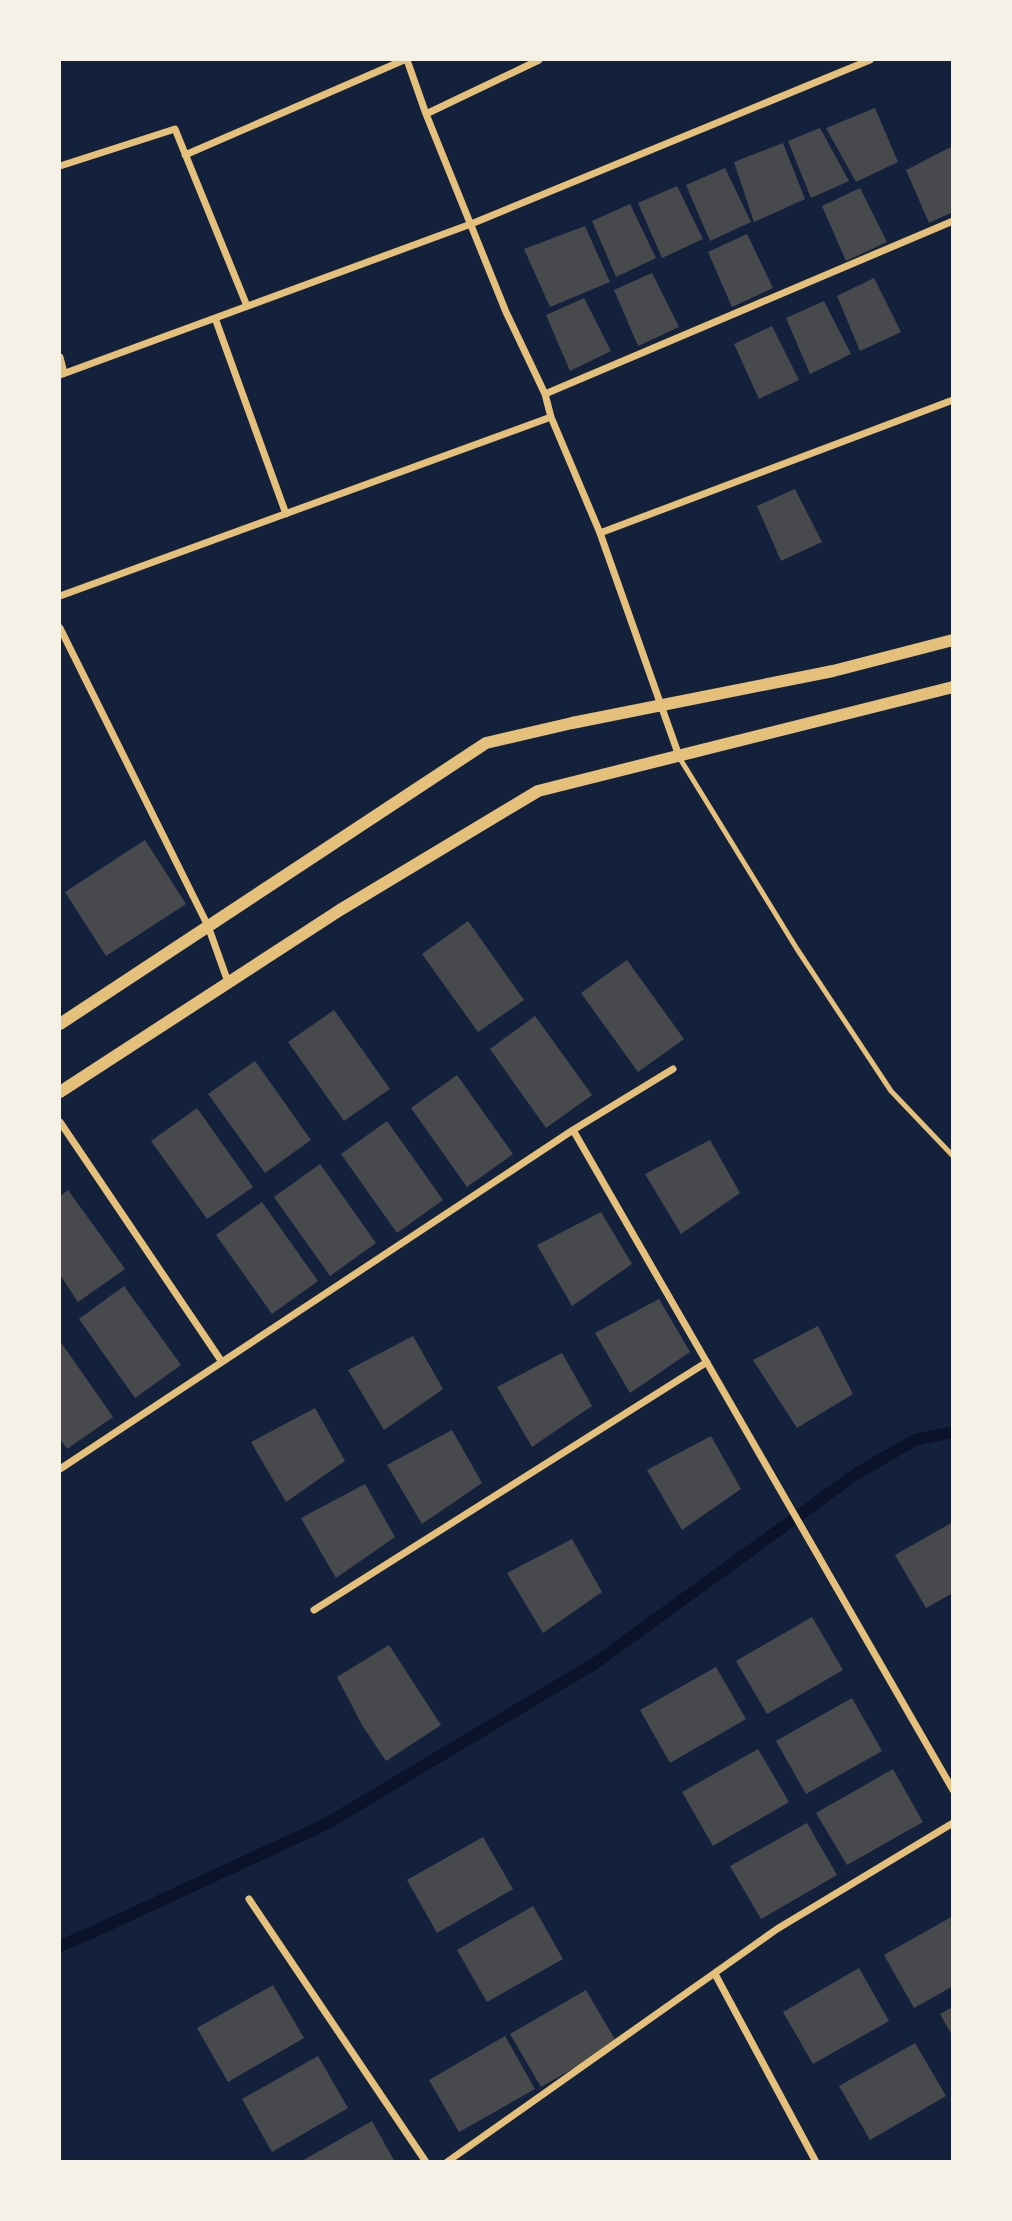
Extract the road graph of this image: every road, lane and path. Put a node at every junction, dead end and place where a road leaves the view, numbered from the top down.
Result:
1 (405, 60) edge
2 (539, 60) edge
3 (870, 60) edge
4 (426, 114) junction
5 (186, 155) junction
6 (60, 166) edge
7 (953, 221) edge
8 (471, 224) junction
9 (247, 306) junction
10 (215, 318) junction
11 (60, 357) edge
12 (62, 374) edge
13 (545, 394) junction
14 (953, 400) edge
15 (551, 417) junction
16 (286, 514) junction
17 (600, 533) junction
18 (60, 597) edge
19 (60, 628) edge
20 (953, 640) edge
21 (953, 687) edge
22 (661, 705) junction
23 (679, 757) junction
24 (208, 926) junction
25 (228, 982) junction
26 (60, 1024) edge
27 (673, 1069) dead end
28 (60, 1092) edge
29 (60, 1122) edge
30 (573, 1130) junction
31 (953, 1156) edge
32 (222, 1362) junction
33 (706, 1362) junction
34 (60, 1469) edge
35 (314, 1609) dead end
36 (953, 1790) edge
37 (953, 1823) edge
38 (249, 1899) dead end
39 (715, 1973) junction
40 (426, 2161) edge
41 (447, 2161) edge
42 (816, 2161) edge

1 - 4 street
1 - 5 street
2 - 4 street
3 - 8 street
4 - 8 street
5 - 6 street
5 - 9 street
7 - 13 street
8 - 9 street
8 - 13 street
9 - 10 street
10 - 12 street
10 - 16 street
11 - 12 street
13 - 15 street
14 - 17 street
15 - 16 street
15 - 17 street
16 - 18 street
17 - 22 street
19 - 24 street
20 - 22 street
21 - 23 street
22 - 23 street
22 - 24 street
23 - 25 street
23 - 31 lane
24 - 25 street
24 - 26 street
25 - 28 street
27 - 30 street
29 - 32 street
30 - 32 street
30 - 33 street
32 - 34 street
33 - 35 street
33 - 36 street
37 - 39 street
38 - 40 street
39 - 41 street
39 - 42 street

